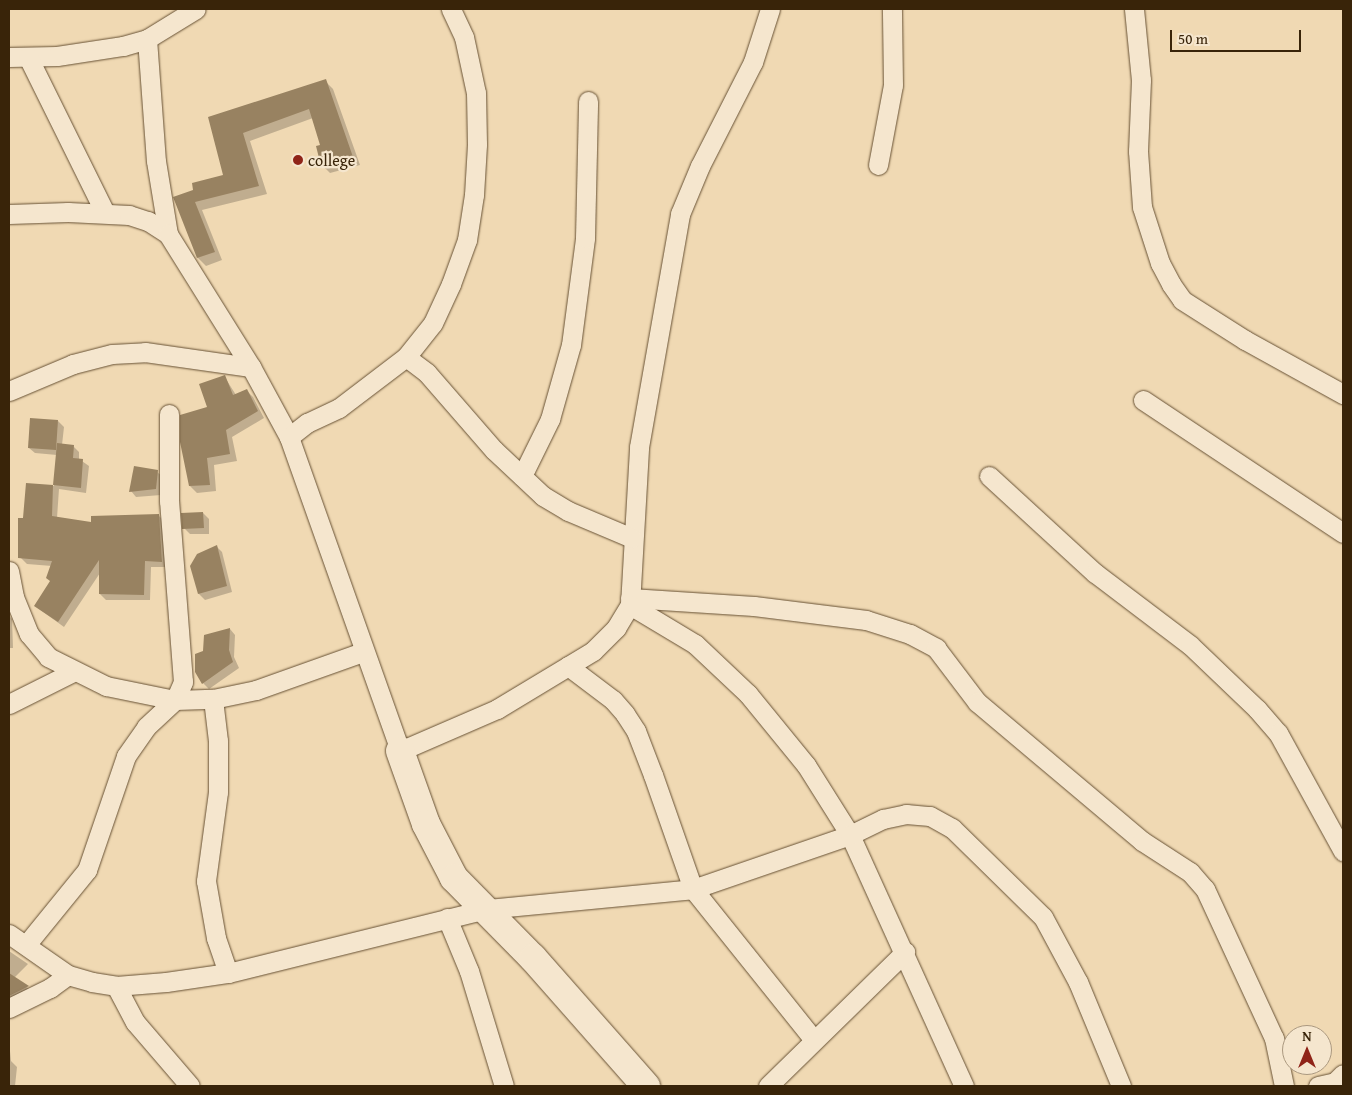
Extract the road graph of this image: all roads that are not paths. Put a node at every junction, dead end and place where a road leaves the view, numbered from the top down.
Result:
1 (196, 9) edge
2 (451, 9) edge
3 (770, 9) edge
4 (892, 9) edge
5 (1134, 9) edge
6 (147, 39) junction
7 (9, 57) edge
8 (28, 57) junction
9 (588, 101) dead end
10 (878, 165) dead end
11 (105, 213) junction
12 (9, 214) edge
13 (168, 234) junction
14 (406, 357) junction
15 (251, 366) junction
16 (9, 391) edge
17 (1343, 394) edge
18 (1143, 400) dead end
19 (169, 414) dead end
20 (289, 437) junction
21 (522, 476) junction
22 (989, 476) dead end
23 (1343, 533) edge
24 (632, 538) junction
25 (9, 571) edge
26 (11, 596) edge
27 (630, 602) junction
28 (363, 652) junction
29 (568, 666) junction
30 (73, 672) junction
31 (213, 699) junction
32 (175, 700) junction
33 (9, 704) edge
34 (400, 751) junction
35 (850, 835) junction
36 (1343, 851) edge
37 (693, 889) junction
38 (487, 909) junction
39 (447, 918) junction
40 (9, 934) edge
41 (26, 945) junction
42 (905, 952) junction
43 (228, 974) junction
44 (68, 975) junction
45 (116, 986) junction
46 (9, 1008) edge
47 (814, 1040) junction
48 (1343, 1074) edge
49 (190, 1086) edge
50 (504, 1086) edge
51 (646, 1086) edge
52 (768, 1086) edge
53 (964, 1086) edge
54 (1121, 1086) edge
55 (1284, 1086) edge
56 (1318, 1086) edge

1 - 6 street
2 - 14 street
3 - 24 street
4 - 10 street
5 - 17 street
6 - 8 street
6 - 13 street
7 - 8 street
8 - 11 street
9 - 21 street
11 - 12 street
11 - 13 street
13 - 15 street
14 - 20 street
14 - 21 street
15 - 16 street
15 - 20 street
18 - 23 street
19 - 32 street
20 - 28 street
21 - 24 street
22 - 36 street
24 - 27 street
25 - 26 street
26 - 30 street
27 - 29 street
27 - 35 street
27 - 55 street
28 - 31 street
28 - 34 street
29 - 34 street
29 - 37 street
30 - 32 street
30 - 33 street
31 - 32 street
31 - 43 street
32 - 41 street
34 - 38 street
35 - 37 street
35 - 42 street
35 - 54 street
37 - 38 street
37 - 47 street
38 - 39 street
38 - 51 street
39 - 43 street
39 - 50 street
40 - 41 street
41 - 44 street
42 - 47 street
42 - 53 street
43 - 45 street
44 - 45 street
44 - 46 street
45 - 49 street
47 - 52 street
48 - 56 street

